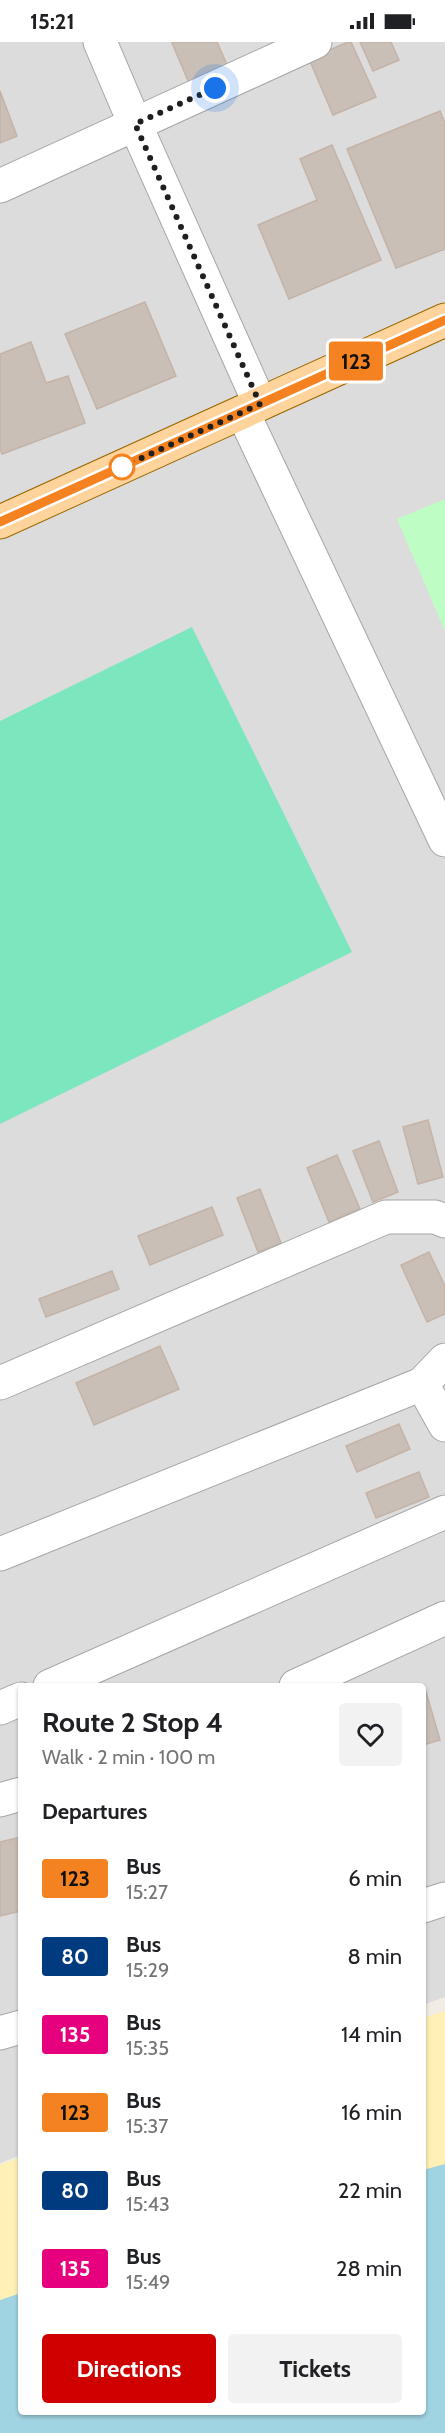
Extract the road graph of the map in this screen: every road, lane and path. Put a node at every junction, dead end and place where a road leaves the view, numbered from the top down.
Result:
1 (100, 42) edge
2 (315, 42) edge
3 (135, 124) junction
4 (0, 186) edge
5 (445, 320) edge
6 (252, 409) junction
7 (0, 522) edge
8 (445, 840) edge
9 (445, 1221) edge
10 (445, 1360) edge
11 (0, 1383) edge
12 (422, 1384) junction
13 (445, 1425) edge
14 (445, 1512) edge
15 (0, 1554) edge
16 (445, 1618) edge
17 (57, 1683) edge
18 (303, 1683) edge
19 (18, 1700) edge
20 (0, 1708) edge
21 (18, 1795) edge
22 (0, 1800) edge
23 (445, 1899) edge
24 (426, 1905) edge
25 (18, 2028) edge
26 (0, 2033) edge

1 - 3 street
2 - 3 street
3 - 4 street
3 - 6 street
5 - 6 main road
6 - 7 main road
6 - 8 street
9 - 11 street
10 - 12 street
12 - 13 street
12 - 15 street
14 - 17 street
16 - 18 street
19 - 20 street
21 - 22 street
23 - 24 street
25 - 26 street

